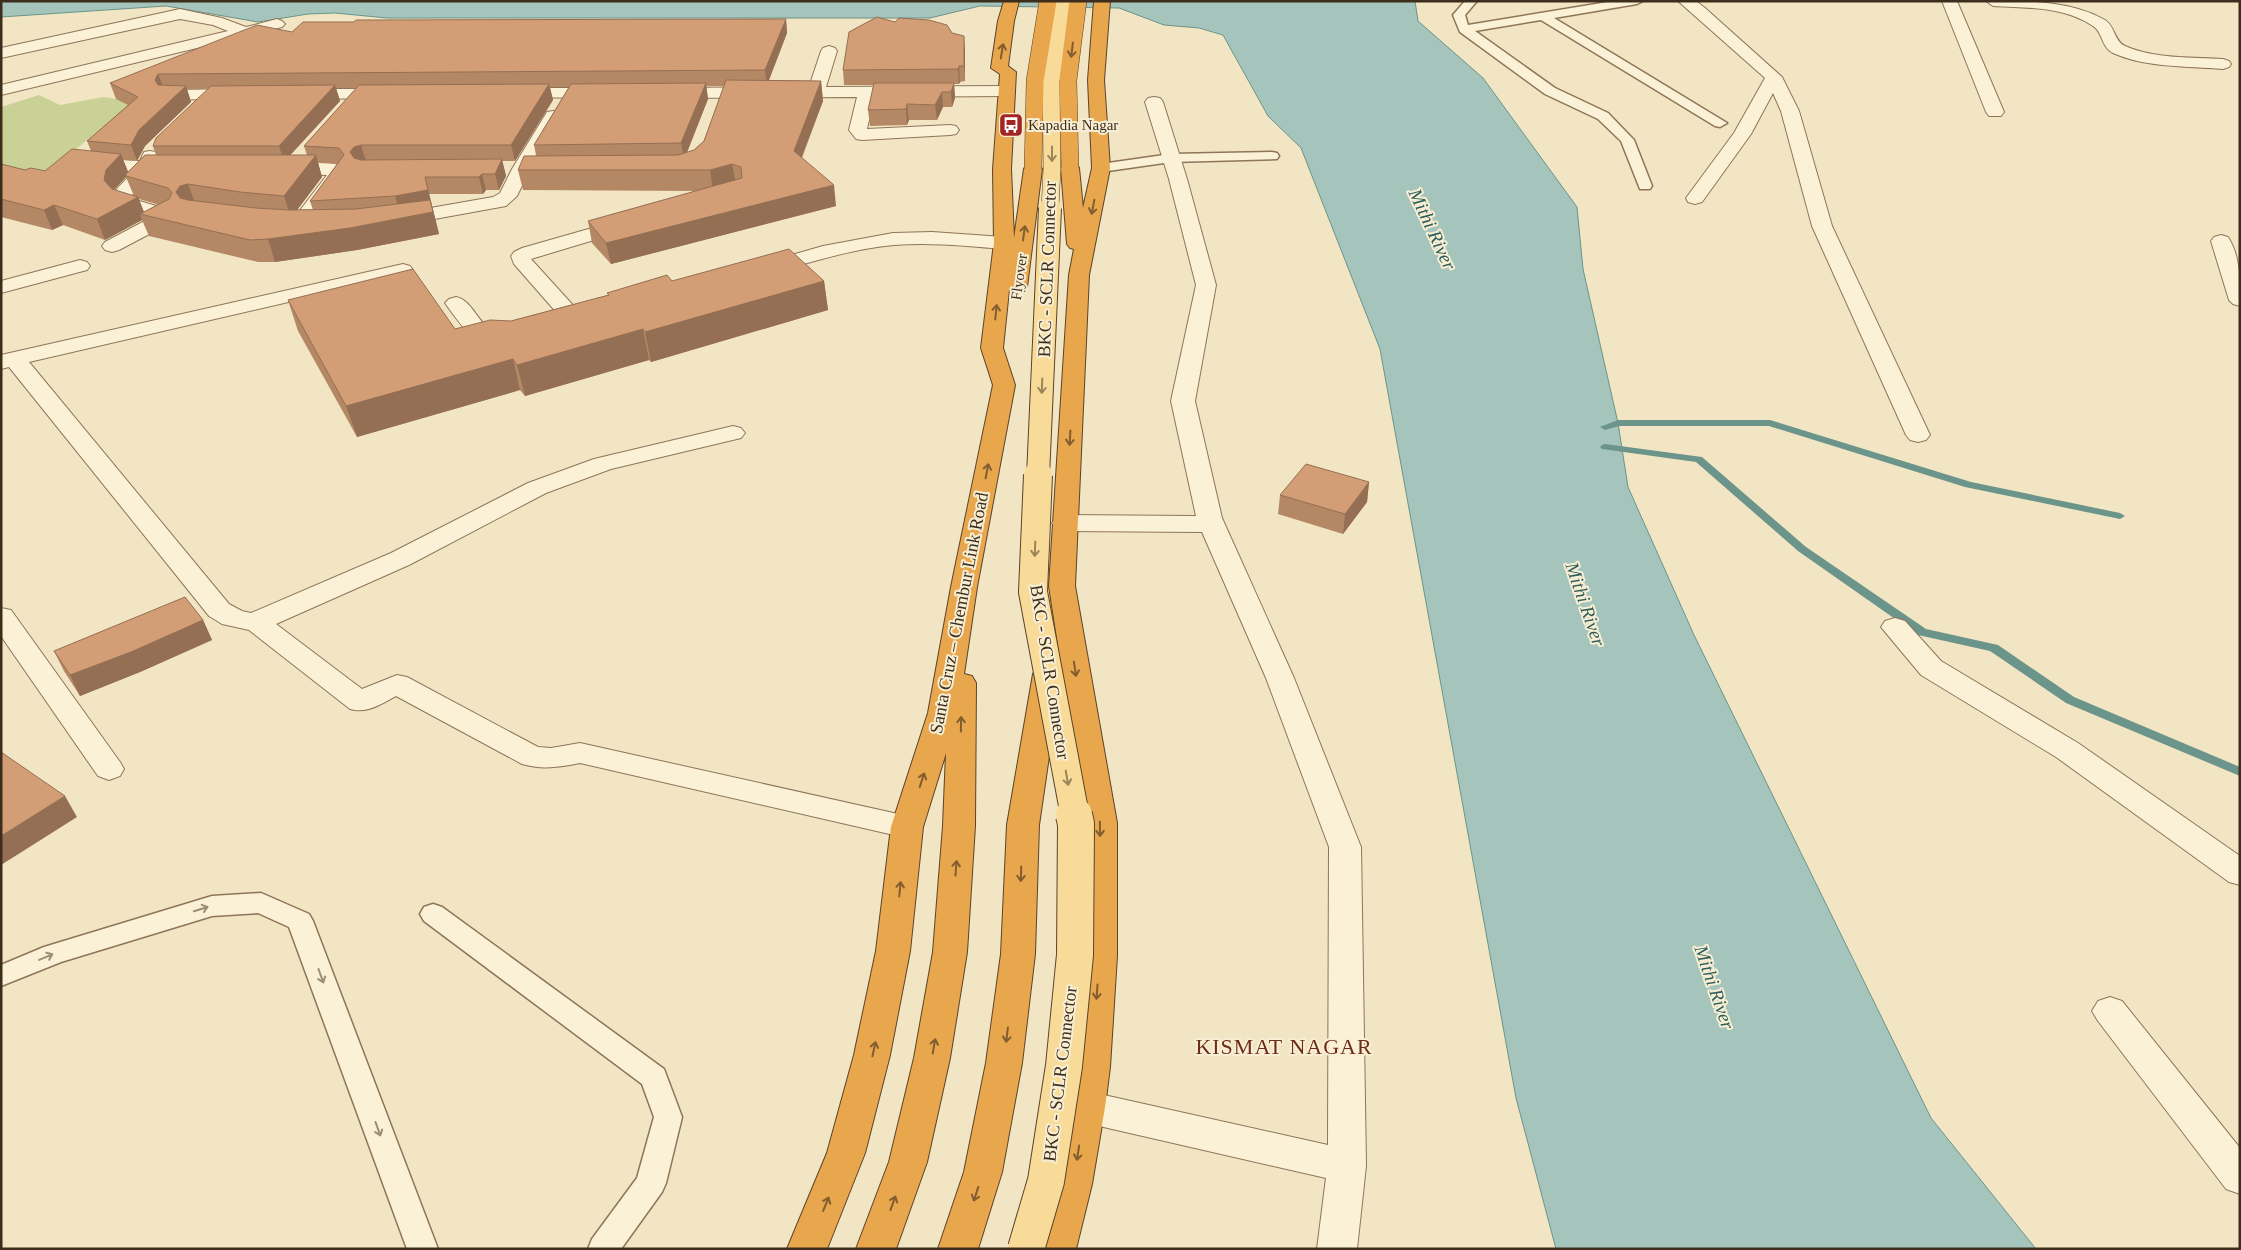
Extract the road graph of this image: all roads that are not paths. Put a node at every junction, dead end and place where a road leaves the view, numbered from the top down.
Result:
1 (1048, 1) edge
2 (1063, 1) edge
3 (1078, 1) edge
4 (1471, 1) edge
5 (1637, 1) edge
6 (1685, 1) edge
7 (1949, 1) edge
8 (1993, 1) edge
9 (1018, 7) edge
10 (1101, 9) edge
11 (1544, 18) junction
12 (277, 24) dead end
13 (1464, 29) junction
14 (245, 32) junction
15 (1018, 49) dead end
16 (830, 51) dead end
17 (1, 53) edge
18 (2223, 64) dead end
19 (1096, 72) junction
20 (1774, 77) junction
21 (1007, 82) junction
22 (1, 90) edge
23 (722, 92) junction
24 (816, 92) junction
25 (868, 92) junction
26 (498, 93) edge
27 (568, 93) junction
28 (616, 93) edge
29 (655, 93) edge
30 (212, 94) junction
31 (261, 94) edge
32 (280, 94) edge
33 (358, 94) junction
34 (408, 94) edge
35 (170, 95) edge
36 (1154, 102) dead end
37 (716, 110) edge
38 (1995, 112) dead end
39 (192, 113) edge
40 (340, 114) edge
41 (1720, 123) dead end
42 (950, 130) dead end
43 (158, 144) edge
44 (1272, 156) dead end
45 (1171, 158) junction
46 (86, 163) edge
47 (1101, 168) junction
48 (147, 169) junction
49 (186, 169) edge
50 (262, 169) edge
51 (501, 169) edge
52 (530, 169) junction
53 (1645, 186) dead end
54 (1695, 198) dead end
55 (641, 219) edge
56 (380, 222) edge
57 (324, 226) edge
58 (2221, 242) dead end
59 (1004, 243) junction
60 (112, 246) dead end
61 (80, 266) dead end
62 (404, 270) edge
63 (748, 274) edge
64 (1079, 275) junction
65 (1, 287) edge
66 (2240, 300) edge
67 (456, 303) dead end
68 (579, 324) edge
69 (523, 341) edge
70 (8, 360) edge
71 (1004, 385) junction
72 (733, 433) dead end
73 (1918, 435) dead end
74 (1065, 523) junction
75 (1212, 524) junction
76 (1062, 586) junction
77 (964, 587) junction
78 (1, 616) edge
79 (256, 622) junction
80 (1895, 627) dead end
81 (109, 769) dead end
82 (907, 827) junction
83 (2240, 873) edge
84 (433, 914) dead end
85 (1, 976) edge
86 (2110, 1011) dead end
87 (1086, 1107) junction
88 (1347, 1166) junction
89 (2240, 1177) edge
90 (423, 1249) edge
91 (603, 1249) edge
92 (807, 1249) edge
93 (876, 1249) edge
94 (958, 1249) edge
95 (1026, 1249) edge
96 (1056, 1249) edge
97 (1336, 1249) edge

71 -> 1 highway, Flyover, bridge
2 -> 95 main road, BKC - SCLR Connector, bridge
3 -> 64 highway, bridge
4 - 13 lane
5 - 11 lane
6 - 20 street
7 - 38 street
8 - 18 street
21 -> 9 highway, Santa Cruz – Chembur Link Road
10 - 19 highway
11 - 13 lane
11 - 41 lane
12 - 14 street
13 - 53 lane
14 - 17 street
14 - 22 street
15 - 21 highway
16 - 24 street
19 - 21 highway
19 - 47 highway
20 - 54 street
20 - 73 street
21 - 25 street
21 - 59 highway, Santa Cruz – Chembur Link Road
23 - 24 street
23 - 29 street
23 - 37 street
24 - 25 street
25 - 42 street
26 - 27 street
27 - 28 street
27 - 52 street
30 - 31 street
30 - 35 street
30 - 39 street
32 - 33 street
33 - 34 street
33 - 40 street
36 - 45 street
43 - 48 street
44 - 45 lane
45 - 47 lane
45 - 75 street
46 - 48 street
47 -> 64 highway
48 - 49 street
48 - 60 street
50 - 57 street
51 - 52 street
52 - 56 street
55 - 68 street
58 - 66 street
59 - 63 street
71 -> 59 highway, Santa Cruz – Chembur Link Road
61 - 65 street
62 - 70 street
64 -> 74 highway
67 - 69 street
70 - 79 street
77 -> 71 highway, Santa Cruz – Chembur Link Road
72 - 79 street
74 - 75 street
74 - 76 highway
75 - 88 street
76 -> 87 highway
76 -> 94 highway
82 -> 77 highway, Santa Cruz – Chembur Link Road
93 -> 77 highway
78 - 81 street
79 - 82 street
80 - 83 street
92 -> 82 highway, Santa Cruz – Chembur Link Road
84 - 91 lane
85 -> 90 lane
86 - 89 street
87 - 88 street
87 -> 96 highway
88 - 97 street

